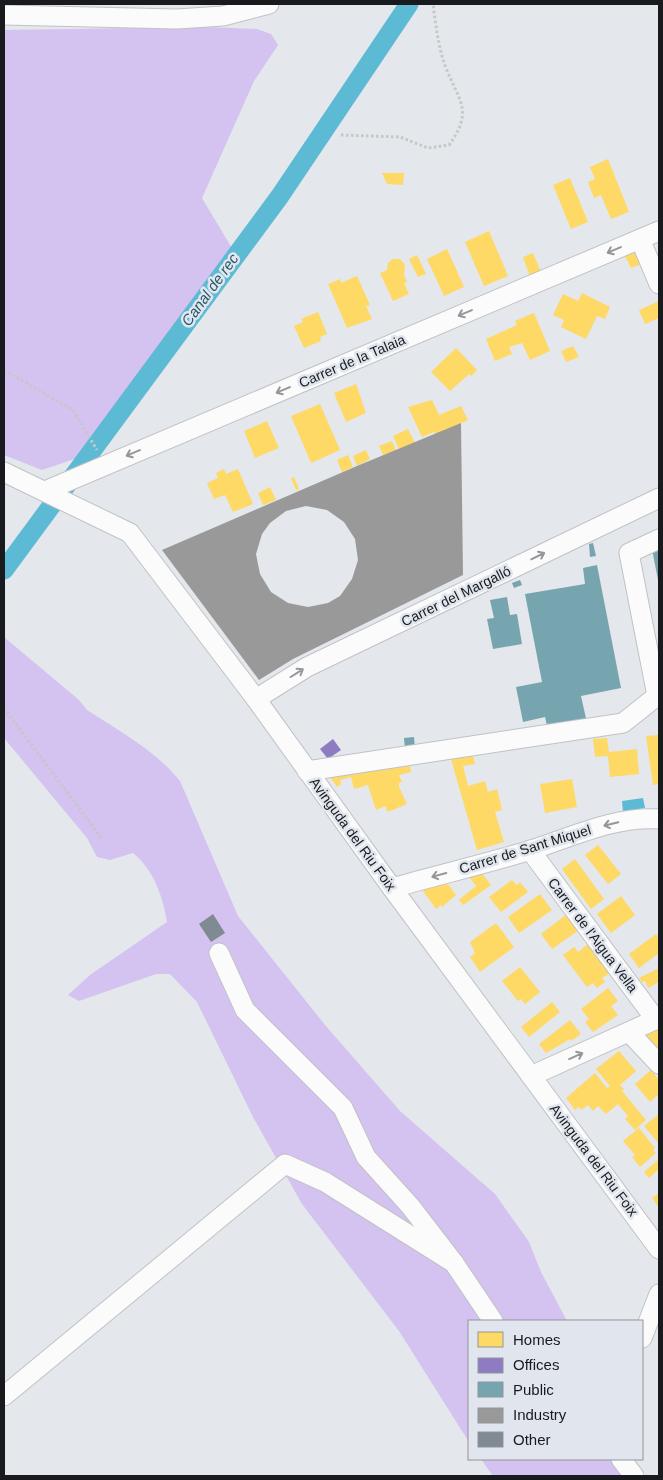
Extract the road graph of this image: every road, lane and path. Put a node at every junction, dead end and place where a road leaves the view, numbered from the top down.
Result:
1 (269, 4) edge
2 (433, 4) edge
3 (4, 15) edge
4 (341, 135) dead end
5 (659, 231) edge
6 (640, 239) junction
7 (659, 284) edge
8 (4, 370) edge
9 (108, 464) junction
10 (4, 472) edge
11 (45, 491) junction
12 (659, 498) edge
13 (659, 539) edge
14 (256, 699) junction
15 (4, 708) edge
16 (308, 771) junction
17 (659, 819) edge
18 (103, 840) dead end
19 (530, 850) junction
20 (392, 888) junction
21 (220, 953) dead end
22 (657, 1019) edge
23 (629, 1032) junction
24 (659, 1064) edge
25 (531, 1076) junction
26 (659, 1249) edge
27 (454, 1263) junction
28 (659, 1294) edge
29 (492, 1320) edge
30 (643, 1335) edge
31 (4, 1396) edge
32 (621, 1460) edge
33 (634, 1476) edge

1 - 3 street
2 - 4 path
5 - 6 street, Carrer de la Talaia
6 - 7 street
6 -> 9 street, Carrer de la Talaia
8 - 9 path
9 - 11 street, Carrer de la Talaia
10 - 11 street, Avinguda del Riu Foix
11 - 14 street, Avinguda del Riu Foix
14 -> 12 street, Carrer del Margalló
13 - 16 street
14 - 16 street, Avinguda del Riu Foix
15 - 18 path
16 - 20 street, Avinguda del Riu Foix
17 -> 19 street, Carrer de Sant Miquel
19 -> 20 street, Carrer de Sant Miquel
19 - 22 street, Carrer de l'Aigua Vella
20 - 25 street, Avinguda del Riu Foix
21 - 27 street
22 - 23 street
23 - 24 street
25 -> 23 street
25 - 26 street, Avinguda del Riu Foix
27 - 29 street
27 - 31 street
28 - 30 street
32 - 33 street

